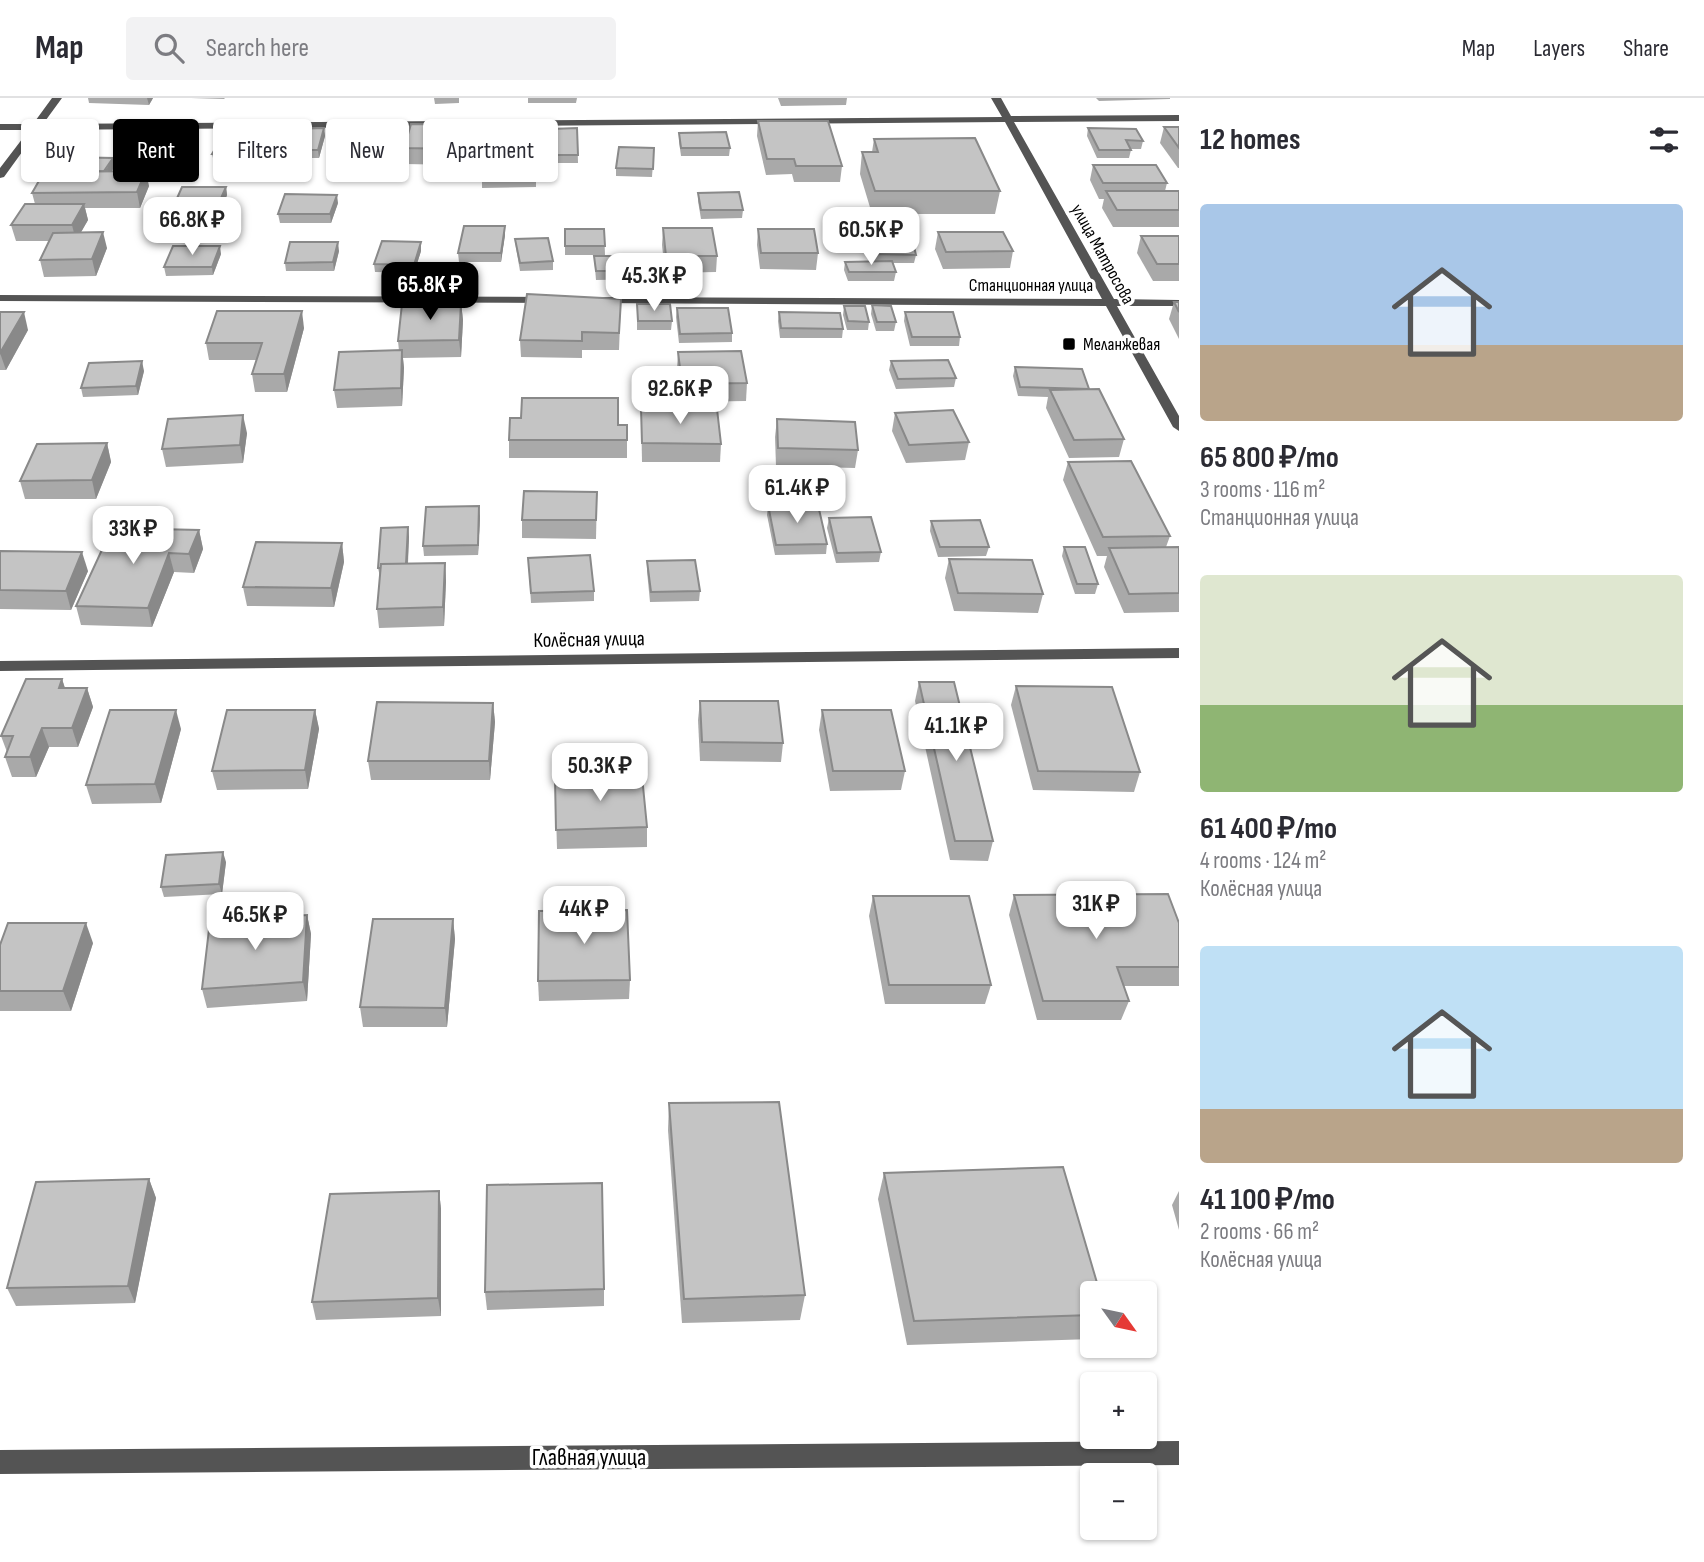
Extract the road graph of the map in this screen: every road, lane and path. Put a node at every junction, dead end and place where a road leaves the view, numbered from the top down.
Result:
1 (57, 98) edge
2 (996, 98) edge
3 (1179, 118) edge
4 (43, 119) edge
5 (1009, 120) junction
6 (0, 127) edge
7 (21, 127) edge
8 (99, 127) edge
9 (21, 148) edge
10 (0, 175) edge
11 (0, 298) edge
12 (569, 300) edge
13 (583, 300) edge
14 (1111, 303) junction
15 (1179, 303) edge
16 (1179, 427) edge
17 (1179, 653) edge
18 (0, 666) edge
19 (1179, 1453) edge
20 (0, 1462) edge

1 - 4 street
2 - 5 street, улица Матросова
3 - 5 street
5 - 8 street
5 - 14 street, улица Матросова
6 - 7 street
9 - 10 street
11 - 12 street
13 - 14 street, Станционная улица
14 - 15 street, Станционная улица
14 - 16 street, улица Матросова
17 - 18 street, Колёсная улица
19 - 20 street, Главная улица

